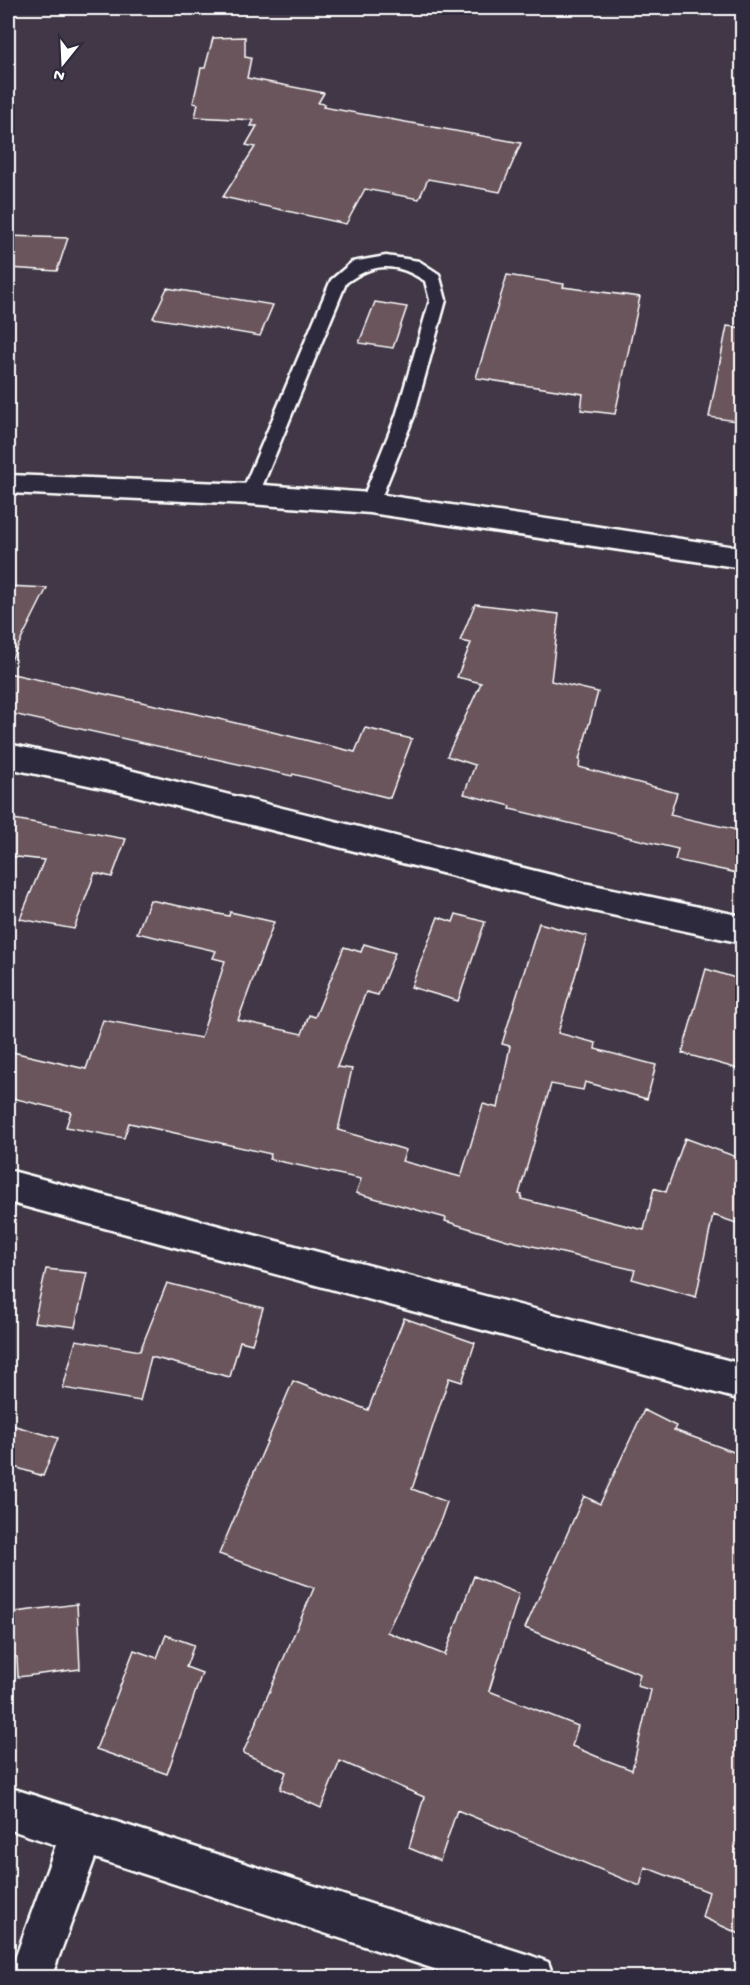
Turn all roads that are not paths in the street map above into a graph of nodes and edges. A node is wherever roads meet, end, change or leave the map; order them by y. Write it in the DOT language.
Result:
graph roads {
  1 [pos="8,484"];
  2 [pos="250,494"];
  3 [pos="370,503"];
  4 [pos="742,558"];
  5 [pos="8,756"];
  6 [pos="742,930"];
  7 [pos="8,1186"];
  8 [pos="742,1382"];
  9 [pos="8,1808"];
  10 [pos="82,1833"];
  11 [pos="30,1977"];
  12 [pos="532,1977"];
  1 -- 2 [label="street"];
  2 -- 3 [label="street"];
  2 -- 3 [label="lane"];
  3 -- 4 [label="street"];
  5 -- 6 [label="street"];
  7 -- 8 [label="street"];
  9 -- 10 [label="street"];
  10 -- 11 [label="street"];
  10 -- 12 [label="street"];
}
